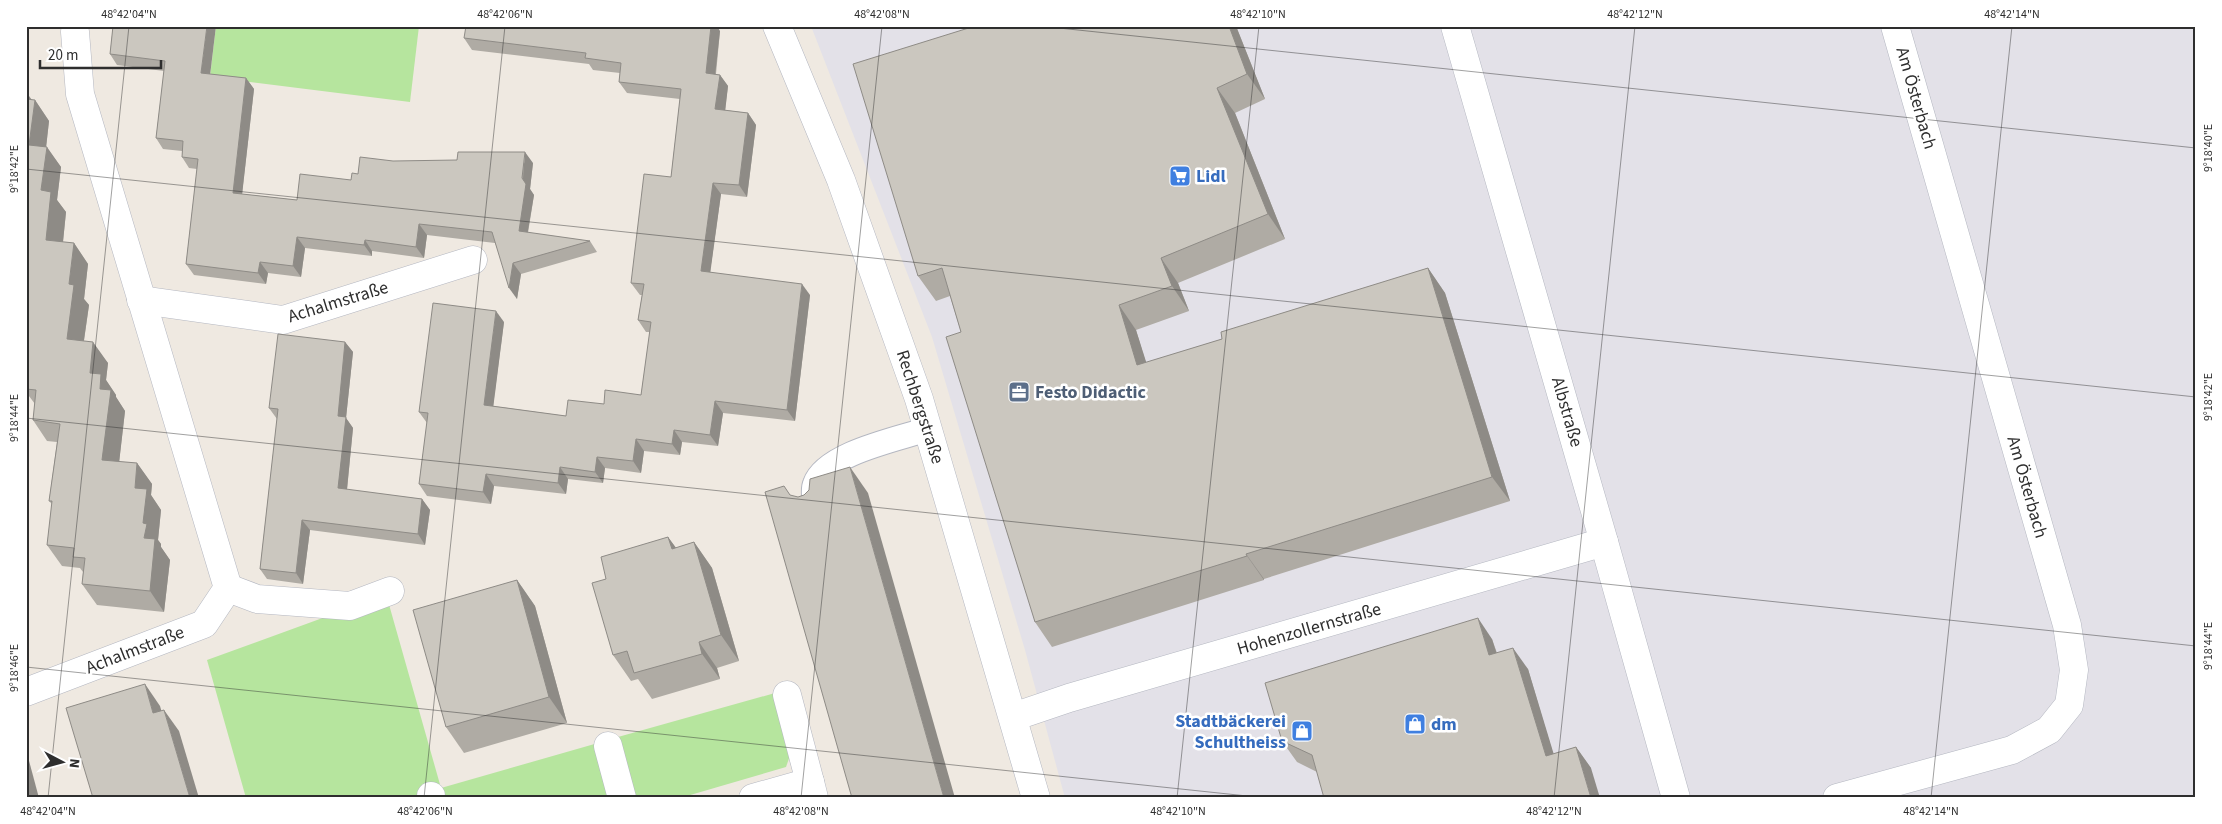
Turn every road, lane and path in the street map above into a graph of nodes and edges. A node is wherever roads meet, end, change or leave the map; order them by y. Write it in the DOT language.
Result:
graph roads {
  1 [pos="777,26"];
  2 [pos="1455,26"];
  3 [pos="1895,26"];
  4 [pos="76,32"];
  5 [pos="473,260"];
  6 [pos="142,300"];
  7 [pos="928,430"];
  8 [pos="815,509"];
  9 [pos="1604,542"];
  10 [pos="228,588"];
  11 [pos="390,591"];
  12 [pos="26,692"];
  13 [pos="787,695"];
  14 [pos="1013,716"];
  15 [pos="608,746"];
  16 [pos="812,790"];
  17 [pos="622,798"];
  18 [pos="753,798"];
  19 [pos="1036,798"];
  20 [pos="1676,798"];
  21 [pos="1837,798"];
  1 -- 7 [label="street, Rechbergstraße"];
  2 -- 9 [label="street, Albstraße"];
  3 -- 21 [label="street, Am Österbach"];
  4 -- 6 [label="street"];
  5 -- 6 [label="street, Achalmstraße"];
  6 -- 10 [label="street"];
  7 -- 8 [label="lane"];
  7 -- 14 [label="street, Rechbergstraße"];
  9 -- 14 [label="street, Hohenzollernstraße"];
  9 -- 20 [label="street, Albstraße"];
  10 -- 11 [label="street"];
  10 -- 12 [label="street, Achalmstraße"];
  13 -- 16 [label="street"];
  14 -- 19 [label="street, Rechbergstraße"];
  15 -- 17 [label="street"];
  16 -- 18 [label="street"];
}
